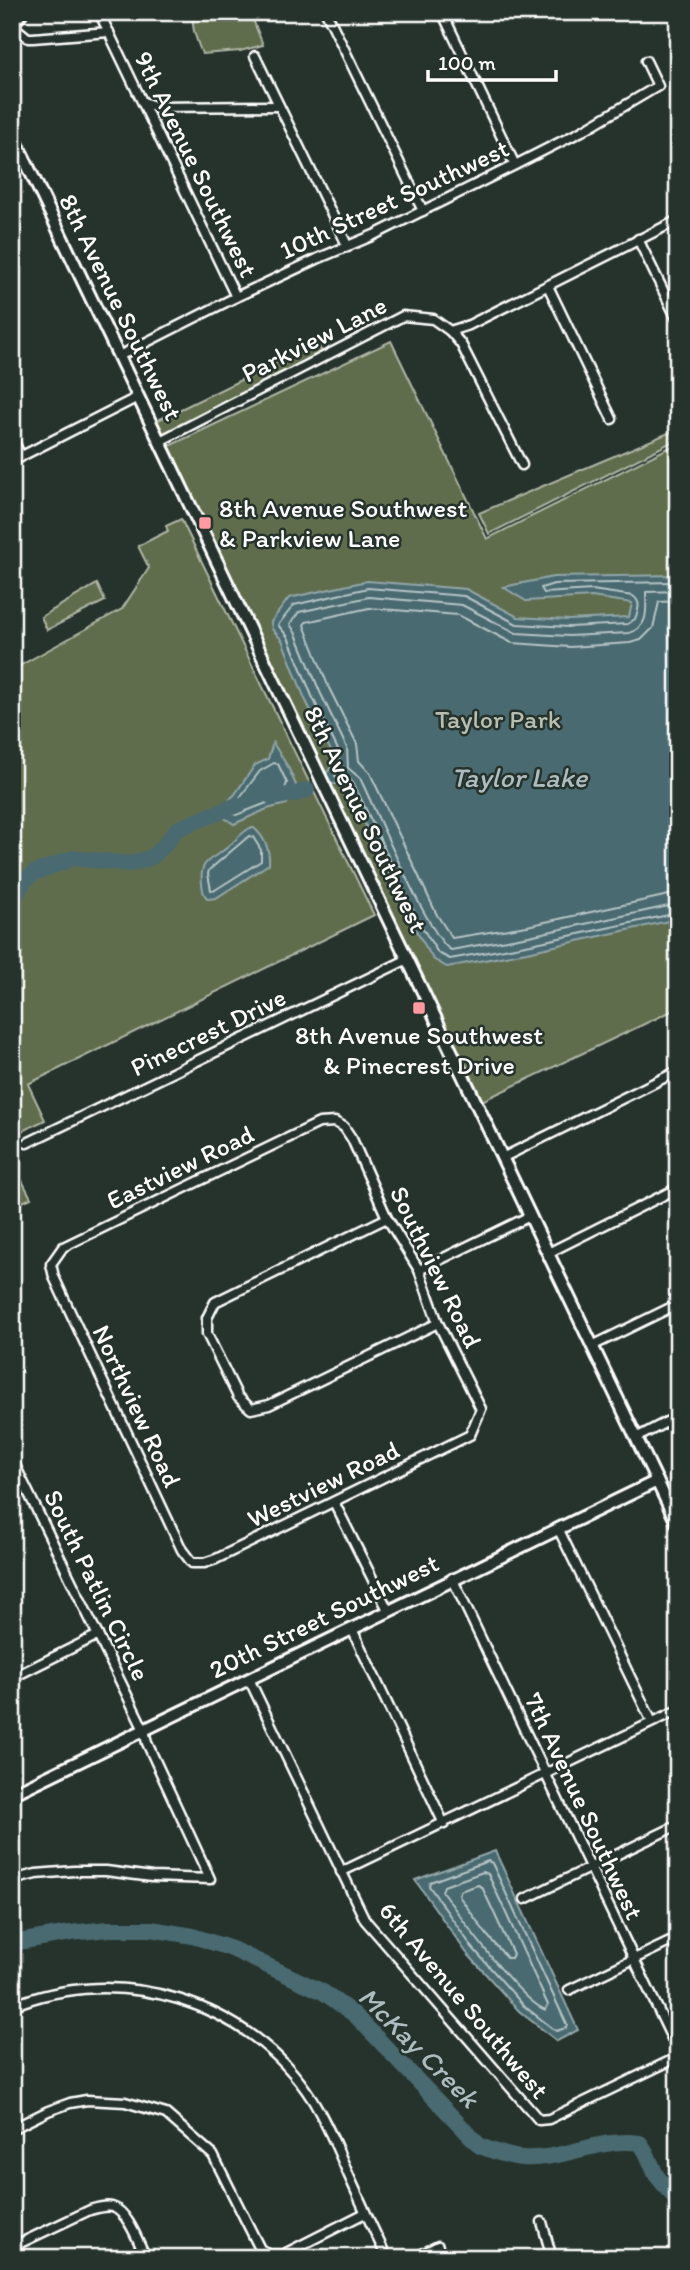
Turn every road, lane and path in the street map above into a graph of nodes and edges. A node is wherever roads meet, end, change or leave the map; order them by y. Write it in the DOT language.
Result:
graph roads {
  1 [pos="22,12"];
  2 [pos="99,12"];
  3 [pos="326,12"];
  4 [pos="442,12"];
  5 [pos="12,25"];
  6 [pos="109,32"];
  7 [pos="255,56"];
  8 [pos="646,61"];
  9 [pos="143,102"];
  10 [pos="279,106"];
  11 [pos="12,133"];
  12 [pos="515,165"];
  13 [pos="423,211"];
  14 [pos="678,220"];
  15 [pos="638,239"];
  16 [pos="348,247"];
  17 [pos="548,286"];
  18 [pos="236,297"];
  19 [pos="678,321"];
  20 [pos="450,331"];
  21 [pos="119,356"];
  22 [pos="138,397"];
  23 [pos="612,419"];
  24 [pos="12,437"];
  25 [pos="160,441"];
  26 [pos="21,457"];
  27 [pos="12,461"];
  28 [pos="522,464"];
  29 [pos="408,959"];
  30 [pos="678,1071"];
  31 [pos="335,1122"];
  32 [pos="27,1143"];
  33 [pos="502,1158"];
  34 [pos="678,1188"];
  35 [pos="530,1216"];
  36 [pos="387,1218"];
  37 [pos="548,1253"];
  38 [pos="51,1264"];
  39 [pos="419,1270"];
  40 [pos="678,1304"];
  41 [pos="438,1323"];
  42 [pos="593,1346"];
  43 [pos="678,1416"];
  44 [pos="470,1435"];
  45 [pos="636,1438"];
  46 [pos="12,1459"];
  47 [pos="657,1481"];
  48 [pos="334,1502"];
  49 [pos="678,1525"];
  50 [pos="558,1528"];
  51 [pos="192,1563"];
  52 [pos="452,1578"];
  53 [pos="388,1610"];
  54 [pos="352,1629"];
  55 [pos="98,1635"];
  56 [pos="12,1678"];
  57 [pos="249,1679"];
  58 [pos="678,1710"];
  59 [pos="652,1723"];
  60 [pos="144,1730"];
  61 [pos="547,1774"];
  62 [pos="12,1794"];
  63 [pos="444,1824"];
  64 [pos="678,1825"];
  65 [pos="591,1867"];
  66 [pos="341,1872"];
  67 [pos="12,1880"];
  68 [pos="525,1899"];
  69 [pos="678,1938"];
  70 [pos="634,1959"];
  71 [pos="569,1990"];
  72 [pos="12,2006"];
  73 [pos="678,2051"];
  74 [pos="678,2057"];
  75 [pos="12,2129"];
  76 [pos="365,2213"];
  77 [pos="542,2222"];
  78 [pos="438,2246"];
  79 [pos="12,2247"];
  80 [pos="146,2258"];
  81 [pos="387,2258"];
  82 [pos="414,2258"];
  83 [pos="552,2258"];
  1 -- 5 [label="street"];
  2 -- 6 [label="street, 9th Avenue Southwest"];
  3 -- 13 [label="street"];
  4 -- 12 [label="street"];
  5 -- 6 [label="street"];
  6 -- 9 [label="street, 9th Avenue Southwest"];
  7 -- 10 [label="street"];
  8 -- 12 [label="street, 10th Street Southwest"];
  9 -- 10 [label="street"];
  9 -- 18 [label="street, 9th Avenue Southwest"];
  10 -- 16 [label="street"];
  11 -- 21 [label="street, 8th Avenue Southwest"];
  12 -- 13 [label="street, 10th Street Southwest"];
  13 -- 16 [label="street, 10th Street Southwest"];
  14 -- 15 [label="street"];
  15 -- 17 [label="street"];
  15 -- 19 [label="street"];
  16 -- 18 [label="street, 10th Street Southwest"];
  17 -- 20 [label="street"];
  17 -- 23 [label="street"];
  18 -- 21 [label="street, 10th Street Southwest"];
  20 -- 25 [label="street, Parkview Lane"];
  20 -- 28 [label="street"];
  21 -- 22 [label="street, 8th Avenue Southwest"];
  22 -- 25 [label="street, 8th Avenue Southwest"];
  22 -- 26 [label="street"];
  24 -- 26 [label="street"];
  25 -- 29 [label="street, 8th Avenue Southwest"];
  26 -- 27 [label="street"];
  29 -- 32 [label="street, Pinecrest Drive"];
  29 -- 33 [label="street, 8th Avenue Southwest"];
  30 -- 33 [label="street"];
  31 -- 36 [label="street, Southview Road"];
  31 -- 38 [label="street, Eastview Road"];
  33 -- 35 [label="street, 8th Avenue Southwest"];
  34 -- 37 [label="street"];
  35 -- 37 [label="street, 8th Avenue Southwest"];
  35 -- 39 [label="street"];
  36 -- 39 [label="street, Southview Road"];
  36 -- 41 [label="street"];
  37 -- 42 [label="street, 8th Avenue Southwest"];
  38 -- 51 [label="street, Northview Road"];
  39 -- 41 [label="street, Southview Road"];
  40 -- 42 [label="street"];
  41 -- 44 [label="street, Southview Road"];
  42 -- 45 [label="street, 8th Avenue Southwest"];
  43 -- 45 [label="street"];
  44 -- 48 [label="street, Westview Road"];
  45 -- 47 [label="street, 8th Avenue Southwest"];
  46 -- 55 [label="street, South Patlin Circle"];
  47 -- 49 [label="street, 8th Avenue Southwest"];
  47 -- 50 [label="street, 20th Street Southwest"];
  48 -- 51 [label="street, Westview Road"];
  48 -- 53 [label="street"];
  50 -- 52 [label="street, 20th Street Southwest"];
  50 -- 59 [label="street"];
  52 -- 53 [label="street, 20th Street Southwest"];
  52 -- 61 [label="street, 7th Avenue Southwest"];
  53 -- 54 [label="street, 20th Street Southwest"];
  54 -- 57 [label="street, 20th Street Southwest"];
  54 -- 63 [label="street"];
  55 -- 56 [label="street"];
  55 -- 60 [label="street, South Patlin Circle"];
  57 -- 60 [label="street, 20th Street Southwest"];
  57 -- 66 [label="street, 6th Avenue Southwest"];
  58 -- 59 [label="street"];
  59 -- 61 [label="street"];
  60 -- 62 [label="street, 20th Street Southwest"];
  60 -- 67 [label="street, South Patlin Circle"];
  61 -- 63 [label="street"];
  61 -- 65 [label="street, 7th Avenue Southwest"];
  63 -- 66 [label="street"];
  64 -- 65 [label="street"];
  65 -- 68 [label="street"];
  65 -- 70 [label="street, 7th Avenue Southwest"];
  66 -- 74 [label="street, 6th Avenue Southwest"];
  69 -- 70 [label="street"];
  70 -- 71 [label="street"];
  70 -- 73 [label="street, 7th Avenue Southwest"];
  72 -- 76 [label="street"];
  75 -- 76 [label="street"];
  76 -- 81 [label="street"];
  77 -- 83 [label="street"];
  78 -- 82 [label="street"];
  79 -- 80 [label="street"];
}
